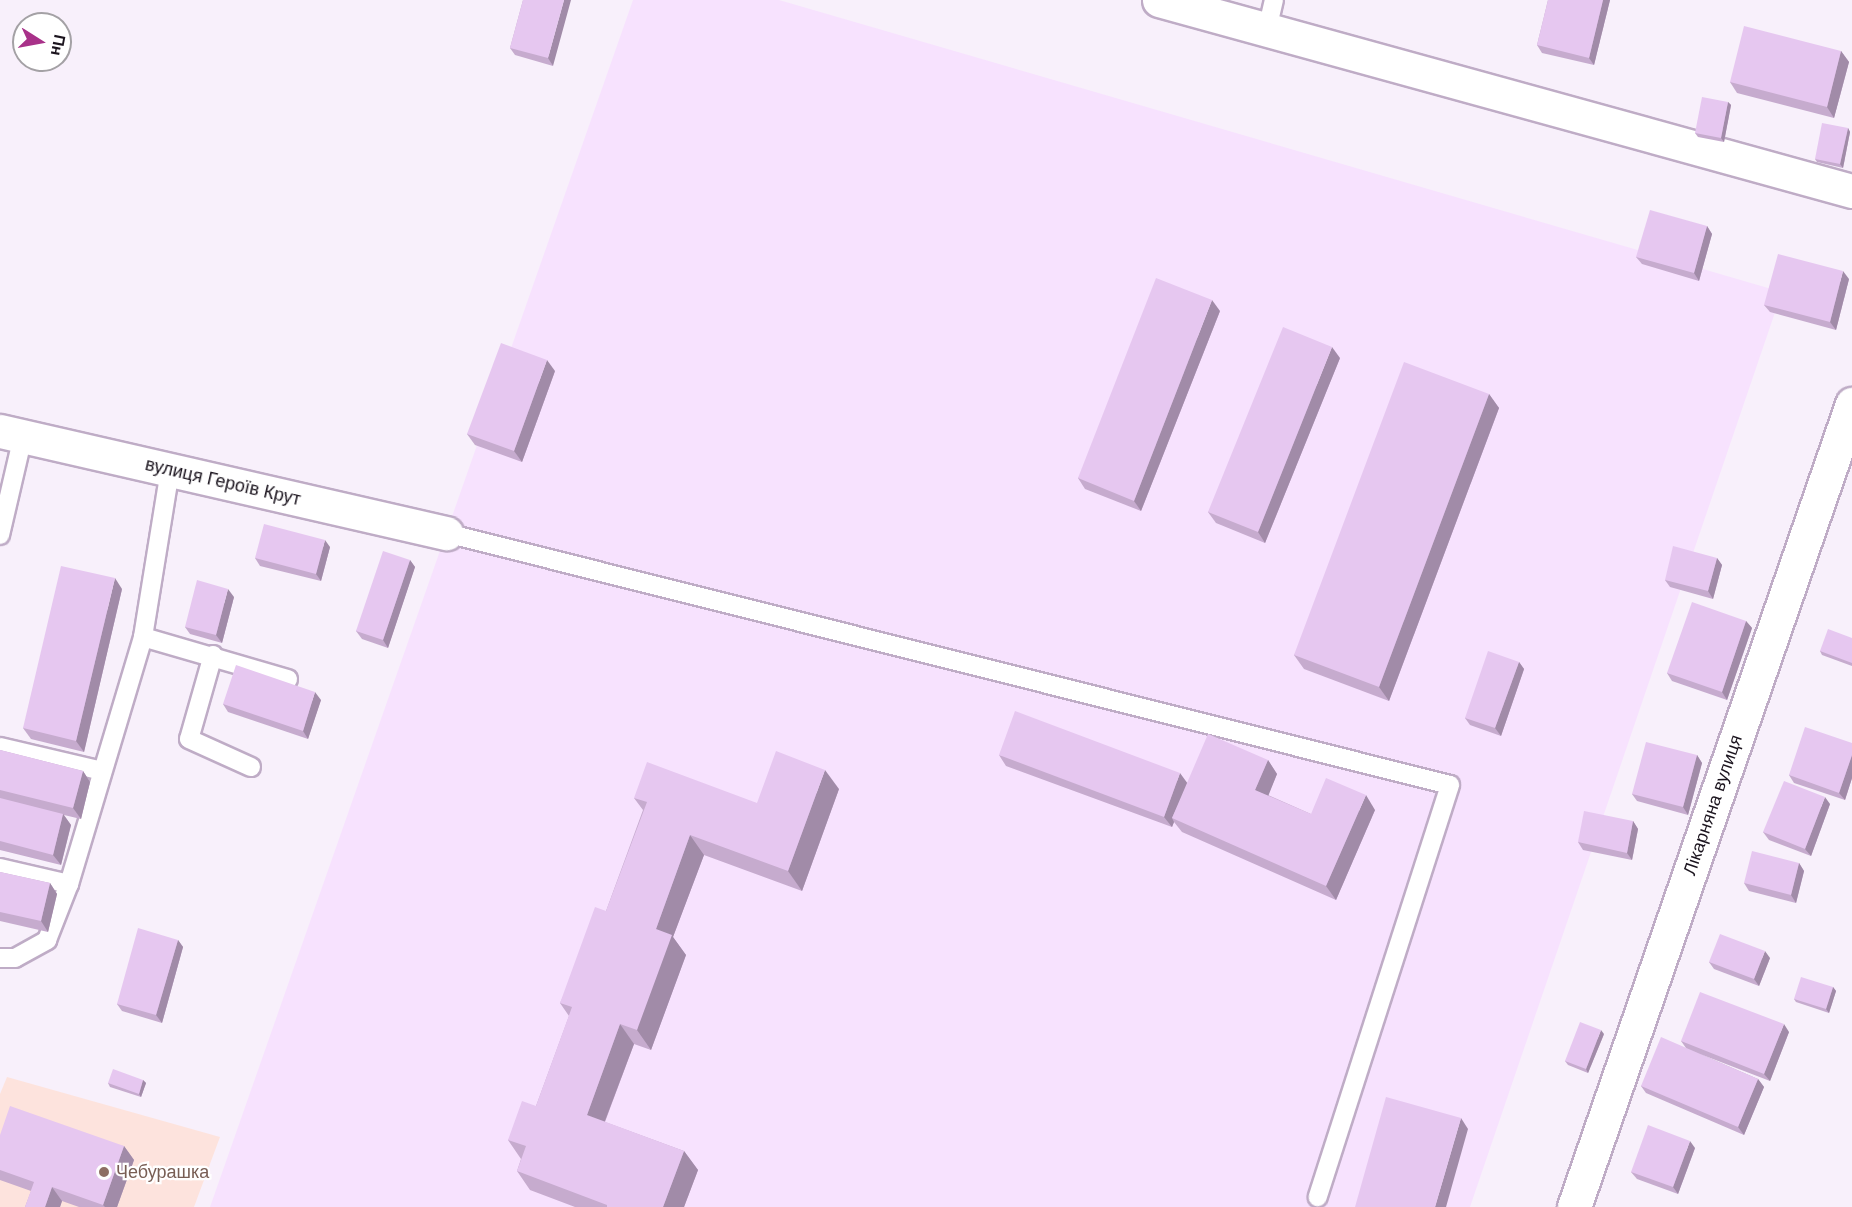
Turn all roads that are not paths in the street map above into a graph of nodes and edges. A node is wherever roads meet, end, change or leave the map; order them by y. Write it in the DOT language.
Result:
graph roads {
  1 [pos="1159,0"];
  2 [pos="1271,15"];
  3 [pos="1852,192"];
  4 [pos="1850,419"];
  5 [pos="12,434"];
  6 [pos="170,471"];
  7 [pos="446,533"];
  8 [pos="0,535"];
  9 [pos="143,637"];
  10 [pos="213,655"];
  11 [pos="288,679"];
  12 [pos="0,747"];
  13 [pos="251,767"];
  14 [pos="102,771"];
  15 [pos="0,868"];
  16 [pos="69,885"];
  17 [pos="0,958"];
  18 [pos="1318,1197"];
  19 [pos="1574,1207"];
  1 -- 2 [label="street"];
  2 -- 3 [label="street"];
  4 -- 19 [label="street, Лікарняна вулиця"];
  5 -- 6 [label="street, вулиця Героїв Крут"];
  5 -- 8 [label="lane"];
  6 -- 7 [label="street, вулиця Героїв Крут"];
  6 -- 9 [label="lane"];
  7 -- 18 [label="lane"];
  9 -- 10 [label="lane"];
  9 -- 14 [label="lane"];
  10 -- 11 [label="lane"];
  10 -- 13 [label="lane"];
  12 -- 14 [label="lane"];
  14 -- 16 [label="lane"];
  15 -- 16 [label="lane"];
  16 -- 17 [label="lane"];
}
